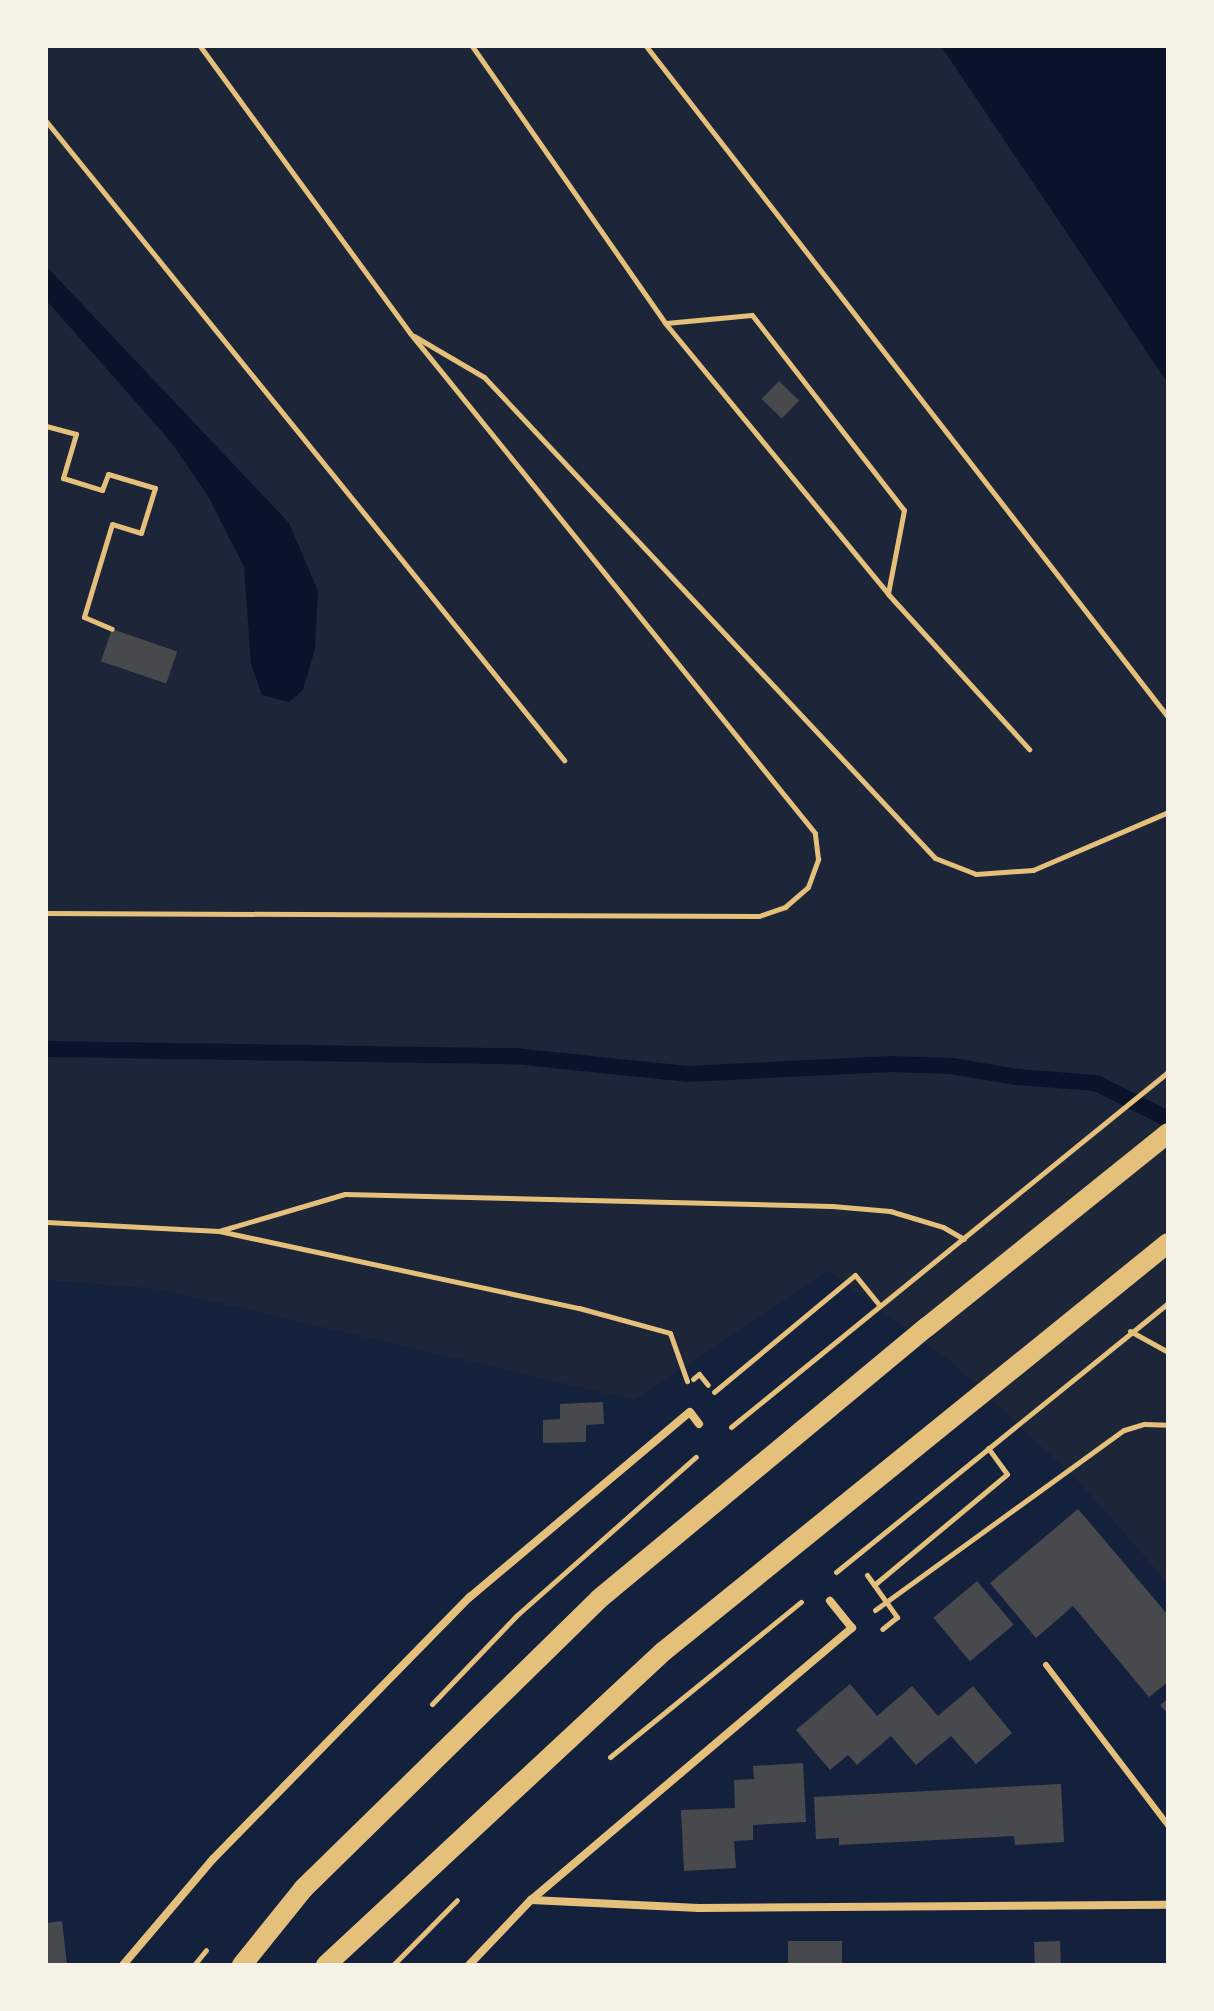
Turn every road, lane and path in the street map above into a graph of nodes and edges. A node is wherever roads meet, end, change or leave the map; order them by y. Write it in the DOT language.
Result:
graph roads {
  1 [pos="200,46"];
  2 [pos="472,46"];
  3 [pos="646,46"];
  4 [pos="46,121"];
  5 [pos="665,323"];
  6 [pos="410,333"];
  7 [pos="46,426"];
  8 [pos="888,594"];
  9 [pos="112,629"];
  10 [pos="1168,717"];
  11 [pos="1029,749"];
  12 [pos="564,760"];
  13 [pos="1168,812"];
  14 [pos="46,913"];
  15 [pos="1168,1072"];
  16 [pos="1168,1133"];
  17 [pos="46,1222"];
  18 [pos="219,1231"];
  19 [pos="970,1242"];
  20 [pos="1168,1243"];
  21 [pos="895,1292"];
  22 [pos="1168,1303"];
  23 [pos="879,1305"];
  24 [pos="1128,1330"];
  25 [pos="1168,1352"];
  26 [pos="714,1392"];
  27 [pos="690,1412"];
  28 [pos="699,1424"];
  29 [pos="1168,1425"];
  30 [pos="988,1448"];
  31 [pos="829,1578"];
  32 [pos="874,1585"];
  33 [pos="804,1599"];
  34 [pos="830,1601"];
  35 [pos="852,1628"];
  36 [pos="1046,1665"];
  37 [pos="608,1759"];
  38 [pos="1168,1825"];
  39 [pos="459,1898"];
  40 [pos="531,1900"];
  41 [pos="1168,1905"];
  42 [pos="123,1965"];
  43 [pos="242,1965"];
  44 [pos="326,1965"];
  45 [pos="393,1965"];
  46 [pos="469,1965"];
  1 -- 6 [label="path"];
  2 -- 5 [label="path"];
  3 -- 10 [label="path"];
  4 -- 12 [label="path"];
  5 -- 8 [label="path"];
  5 -- 8 [label="path"];
  6 -- 13 [label="path"];
  6 -- 14 [label="path"];
  7 -- 9 [label="path"];
  8 -- 11 [label="path"];
  15 -- 21 [label="path"];
  16 -- 43 [label="main road"];
  17 -- 18 [label="path"];
  18 -- 19 [label="path"];
  18 -- 27 [label="path"];
  20 -- 44 [label="main road"];
  22 -- 30 [label="path"];
  23 -- 26 [label="path"];
  24 -- 25 [label="path"];
  27 -- 28 [label="street"];
  27 -- 42 [label="street"];
  29 -- 35 [label="path"];
  30 -- 31 [label="path"];
  30 -- 32 [label="path"];
  33 -- 37 [label="path"];
  34 -- 35 [label="street"];
  35 -- 40 [label="street"];
  36 -- 38 [label="lane"];
  39 -- 45 [label="path"];
  40 -- 41 [label="street"];
  40 -- 46 [label="street"];
}
